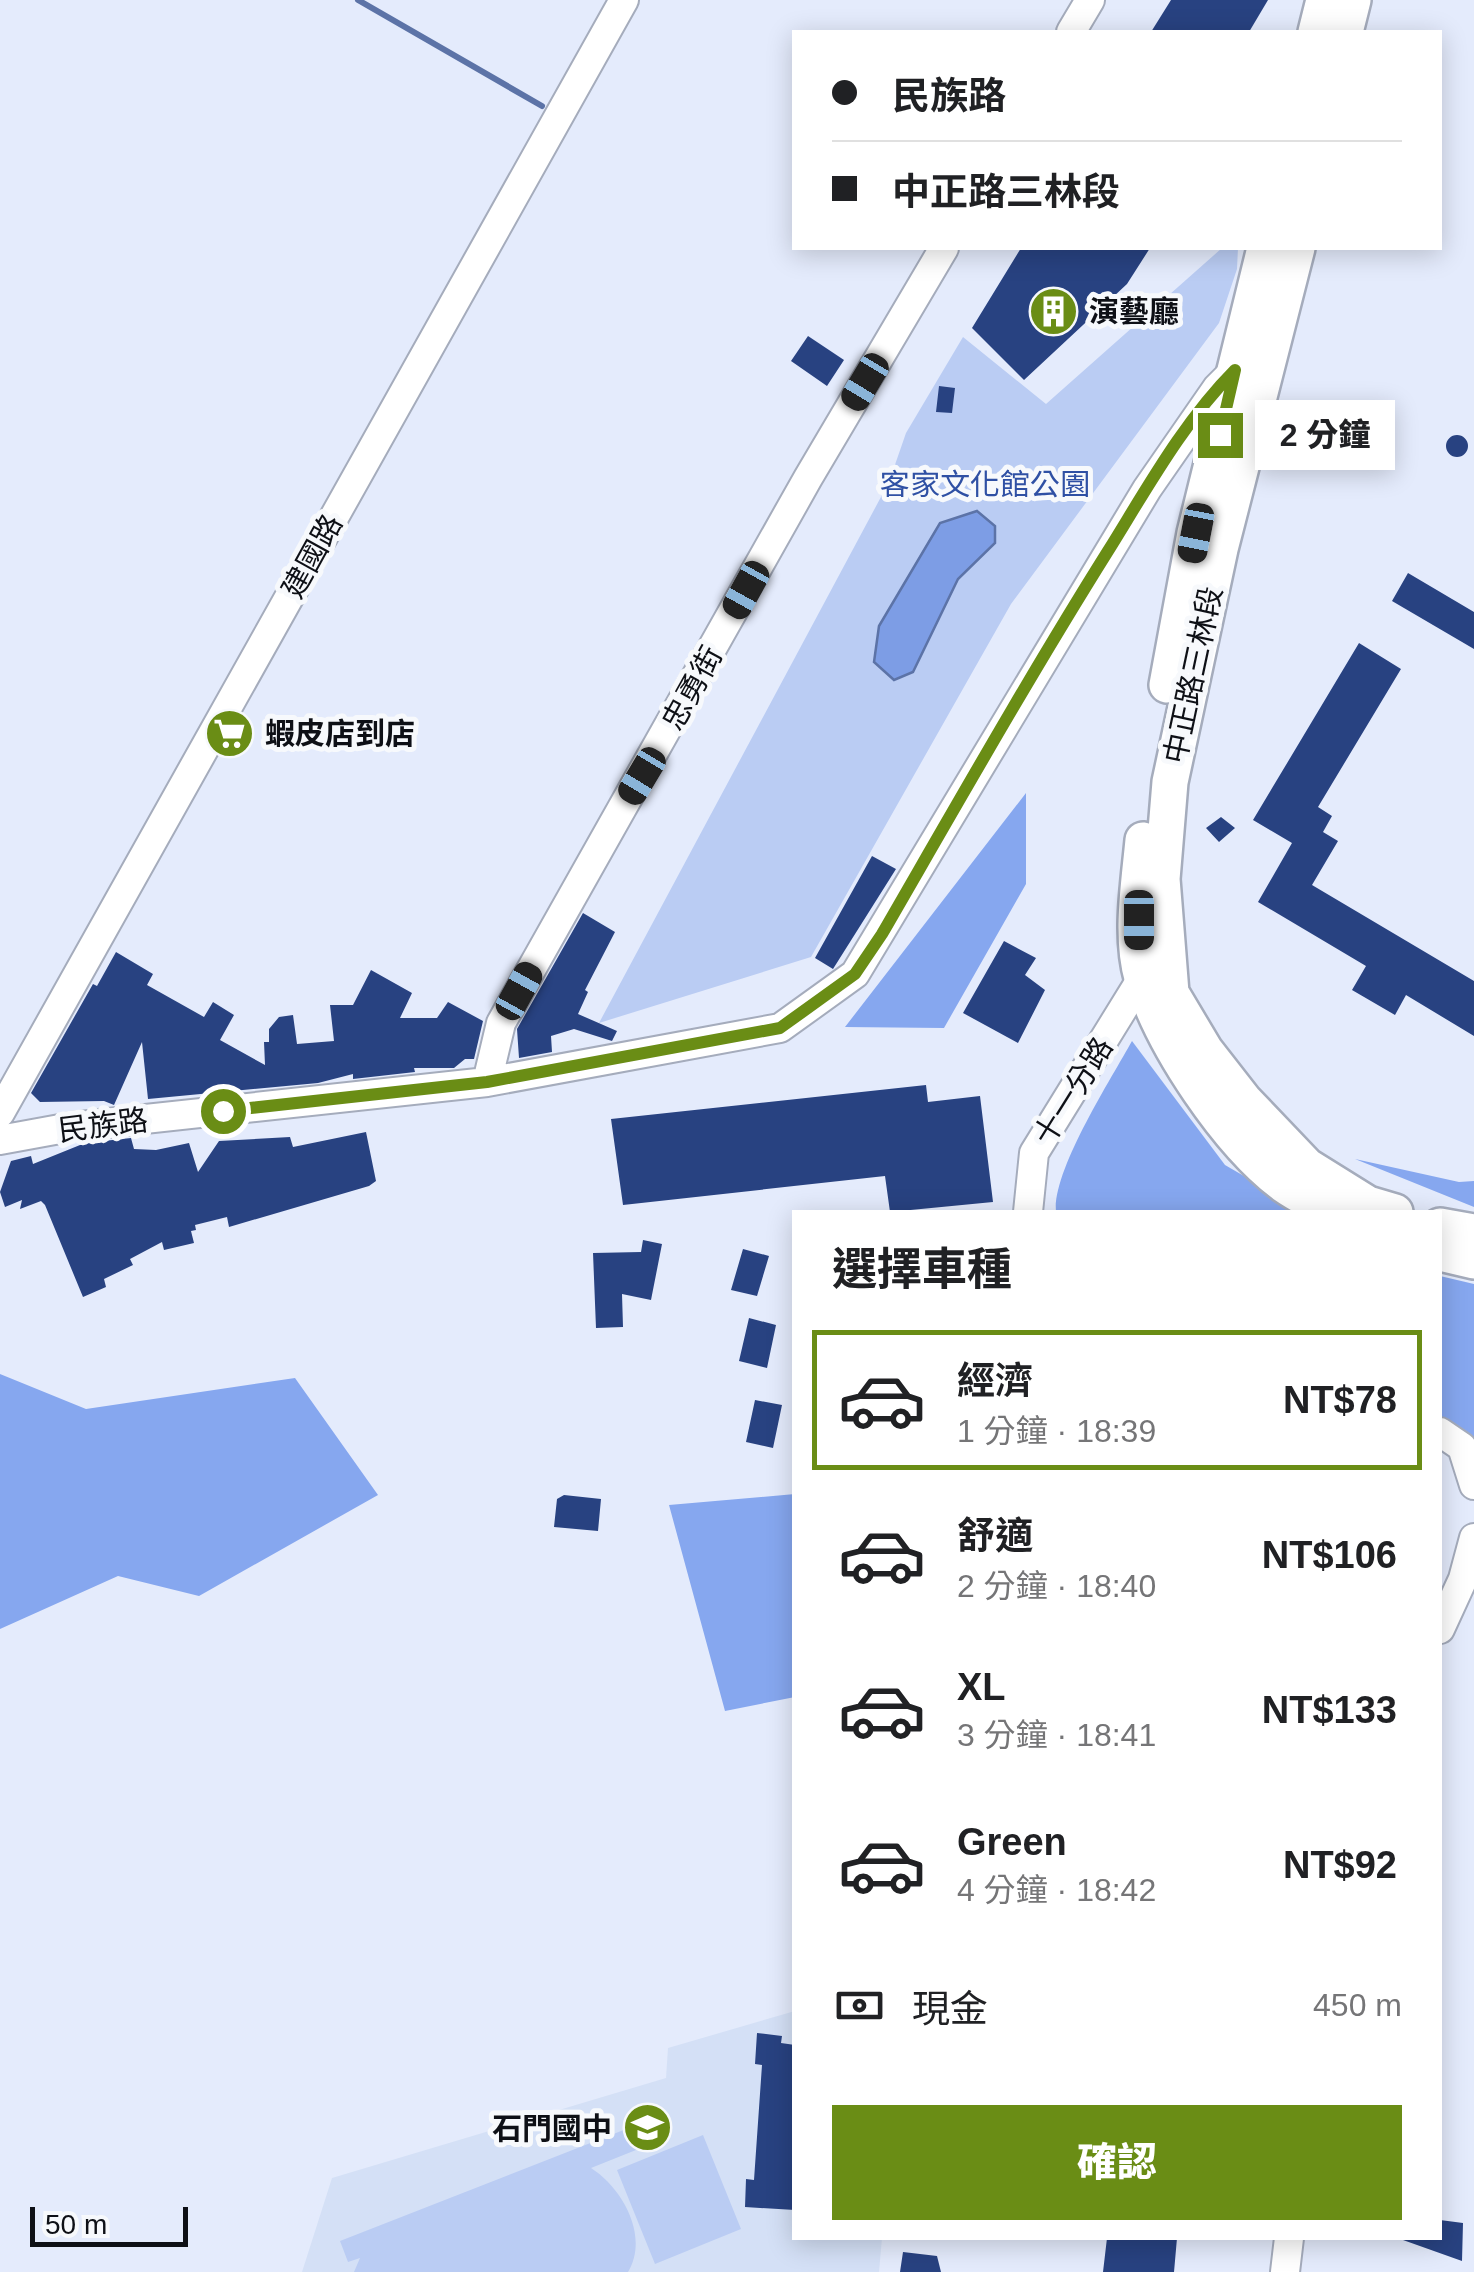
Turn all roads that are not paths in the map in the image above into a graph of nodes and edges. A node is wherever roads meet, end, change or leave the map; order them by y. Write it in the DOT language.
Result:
graph roads {
  1 [pos="624,0"];
  2 [pos="1090,0"];
  3 [pos="1324,0"];
  4 [pos="1353,0"];
  5 [pos="1072,30"];
  6 [pos="1316,30"];
  7 [pos="1346,30"];
  8 [pos="943,250"];
  9 [pos="1265,250"];
  10 [pos="1296,250"];
  11 [pos="1273,336"];
  12 [pos="1235,370"];
  13 [pos="1156,985"];
  14 [pos="487,1082"];
  15 [pos="0,1112"];
  16 [pos="0,1140"];
  17 [pos="1028,1210"];
  18 [pos="1327,1210"];
  19 [pos="1388,1210"];
  20 [pos="1442,1226"];
  21 [pos="1474,1232"];
  22 [pos="1442,1253"];
  23 [pos="1474,1261"];
  24 [pos="1442,1433"];
  25 [pos="1474,1485"];
  26 [pos="1474,1538"];
  27 [pos="1442,1625"];
  28 [pos="1289,2240"];
  29 [pos="1285,2272"];
  1 -- 15 [label="street, 建國路"];
  2 -- 5 [label="street"];
  3 -- 6 [label="main road"];
  4 -- 7 [label="main road"];
  8 -- 14 [label="street, 忠勇街"];
  9 -- 12 [label="main road, 中正路三林段"];
  10 -- 11 [label="main road, 中正路三林段"];
  11 -- 12 [label="street, 民族路"];
  11 -- 13 [label="main road, 中正路三林段"];
  12 -- 13 [label="main road, 中正路三林段"];
  12 -- 14 [label="street, 民族路"];
  13 -- 17 [label="street, 十一分路"];
  13 -- 18 [label="main road"];
  13 -- 19 [label="main road"];
  14 -- 16 [label="street, 民族路"];
  20 -- 21 [label="main road"];
  22 -- 23 [label="main road"];
  24 -- 25 [label="street"];
  26 -- 27 [label="street"];
  28 -- 29 [label="street"];
}
